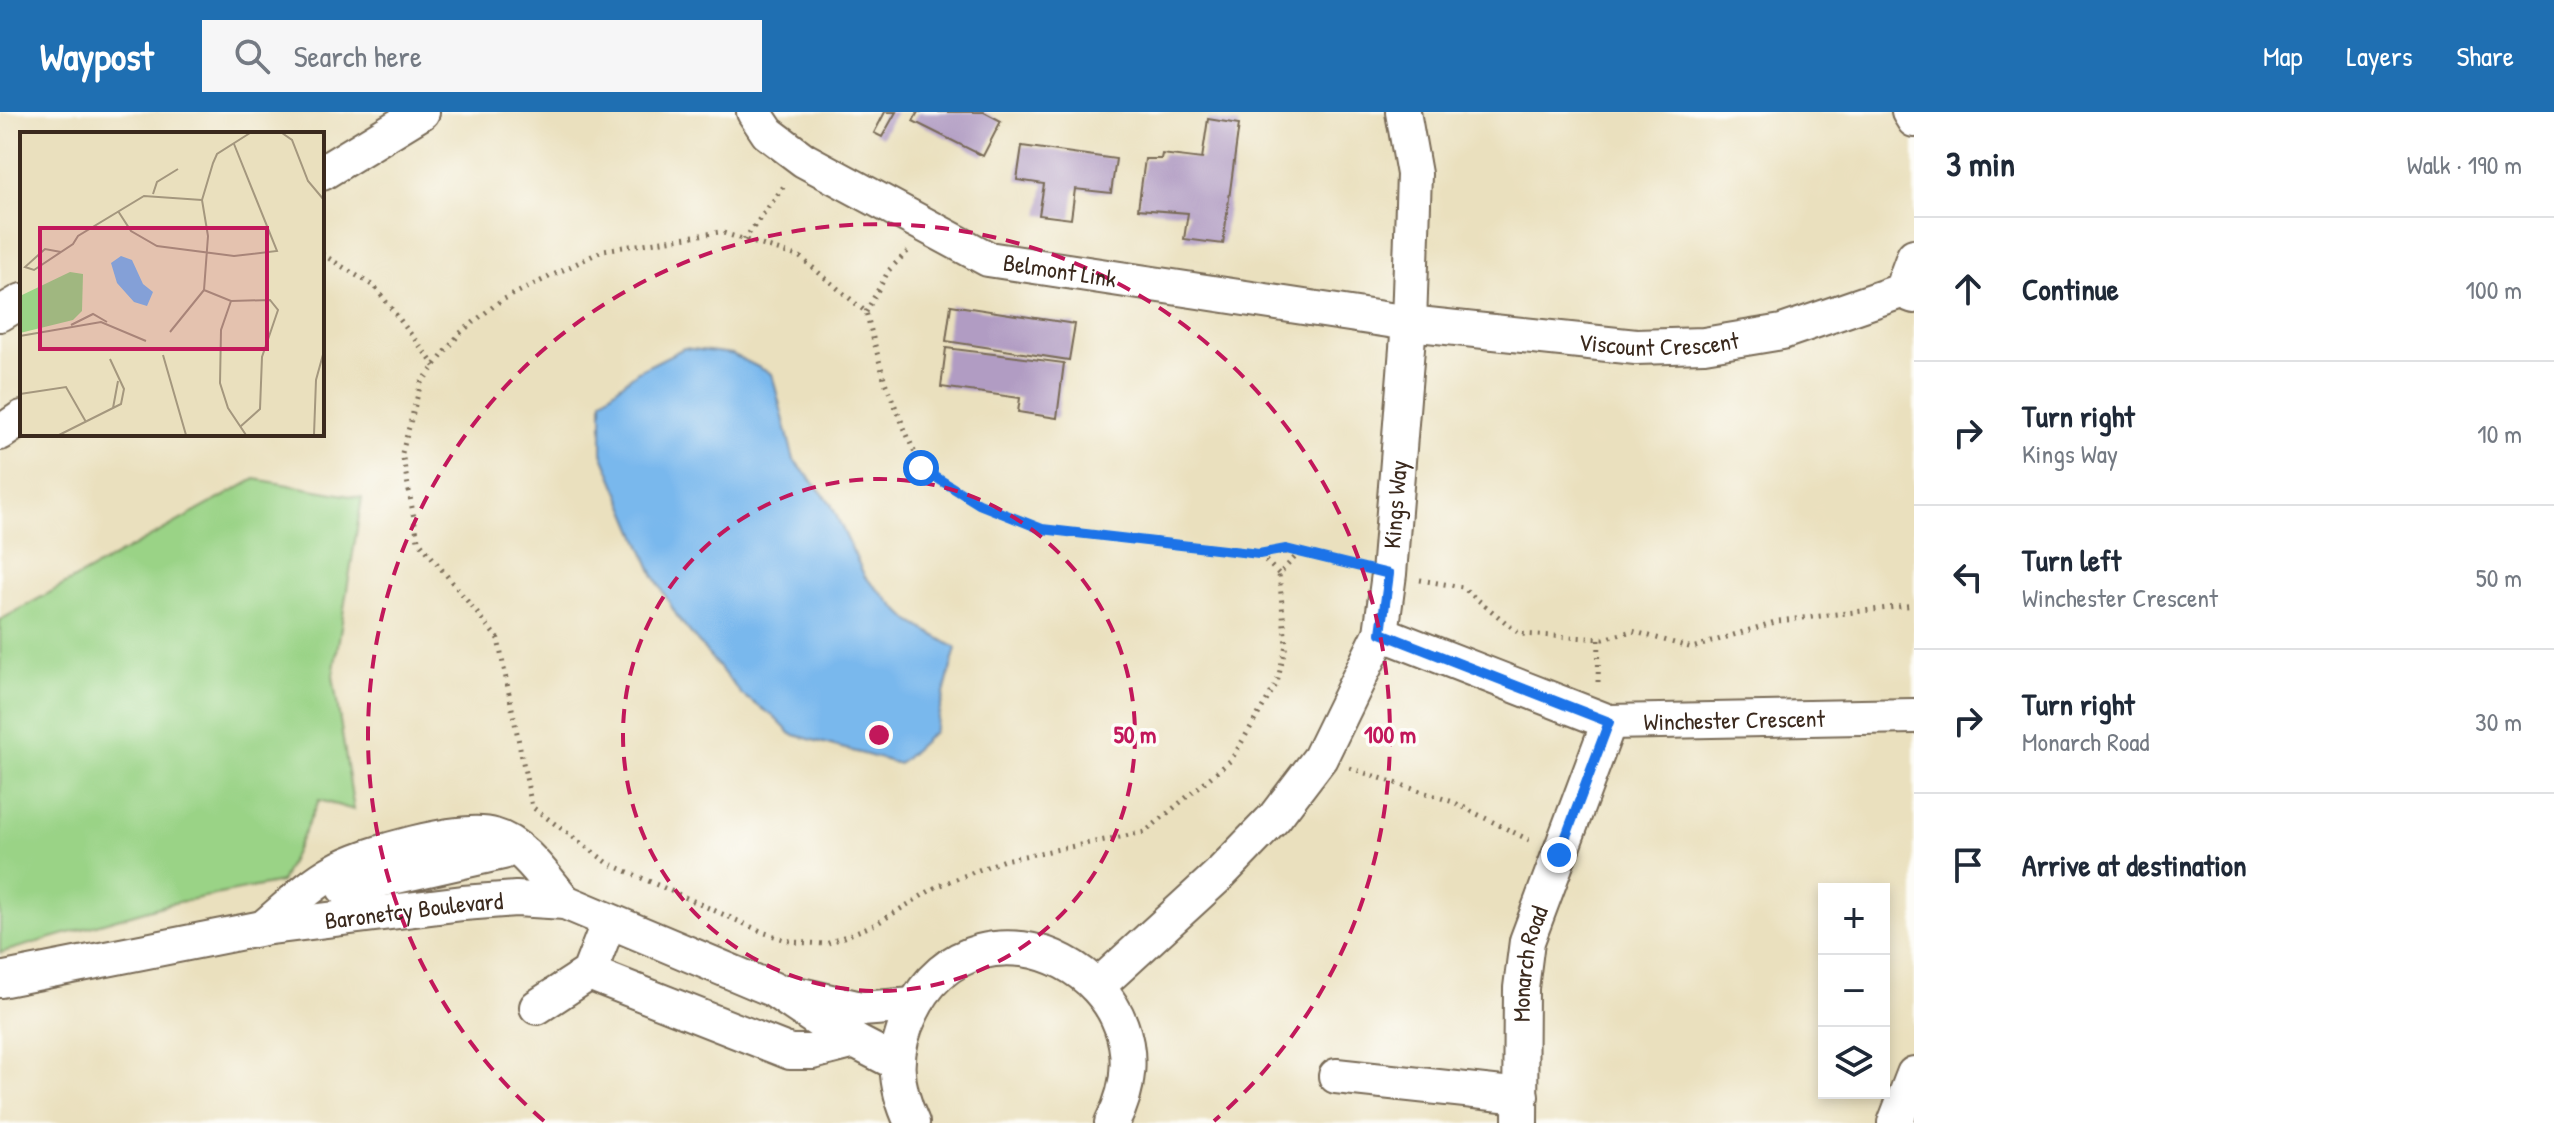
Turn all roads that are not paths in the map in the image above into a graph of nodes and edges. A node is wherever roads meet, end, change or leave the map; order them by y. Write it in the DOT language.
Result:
graph roads {
  1 [pos="422,112"];
  2 [pos="754,112"];
  3 [pos="1403,112"];
  4 [pos="1909,112"];
  5 [pos="1914,120"];
  6 [pos="324,172"];
  7 [pos="1914,256"];
  8 [pos="1907,293"];
  9 [pos="20,302"];
  10 [pos="0,314"];
  11 [pos="1409,323"];
  12 [pos="20,419"];
  13 [pos="0,433"];
  14 [pos="1381,633"];
  15 [pos="1914,716"];
  16 [pos="1609,722"];
  17 [pos="565,902"];
  18 [pos="609,921"];
  19 [pos="263,928"];
  20 [pos="589,973"];
  21 [pos="0,980"];
  22 [pos="1099,985"];
  23 [pos="772,989"];
  24 [pos="914,1005"];
  25 [pos="537,1007"];
  26 [pos="855,1041"];
  27 [pos="895,1062"];
  28 [pos="1914,1074"];
  29 [pos="1336,1076"];
  30 [pos="1521,1110"];
  31 [pos="912,1123"];
  32 [pos="1112,1123"];
  33 [pos="1895,1123"];
  1 -- 6 [label="street"];
  2 -- 11 [label="street, Belmont Link"];
  3 -- 11 [label="street, Kings Way"];
  4 -- 5 [label="street"];
  7 -- 8 [label="street, Viscount Crescent"];
  8 -- 11 [label="street, Viscount Crescent"];
  9 -- 10 [label="street"];
  11 -- 14 [label="street, Kings Way"];
  12 -- 13 [label="street"];
  14 -- 16 [label="street, Winchester Crescent"];
  14 -- 22 [label="street, Kings Way"];
  15 -- 16 [label="street, Winchester Crescent"];
  16 -- 30 [label="street, Monarch Road"];
  17 -- 18 [label="street, Baronetcy Boulevard"];
  17 -- 19 [label="street, Baronetcy Boulevard"];
  17 -- 19 [label="street, Baronetcy Boulevard"];
  18 -- 20 [label="street"];
  18 -- 23 [label="street, Baronetcy Boulevard"];
  19 -- 21 [label="street, Baronetcy Boulevard"];
  20 -- 25 [label="street"];
  20 -- 26 [label="street"];
  22 -- 24 [label="street"];
  22 -- 32 [label="street"];
  23 -- 24 [label="street, Baronetcy Boulevard"];
  23 -- 26 [label="street, Baronetcy Boulevard"];
  24 -- 27 [label="street"];
  26 -- 27 [label="street, Baronetcy Boulevard"];
  27 -- 31 [label="street"];
  28 -- 33 [label="street"];
  29 -- 30 [label="street"];
}
